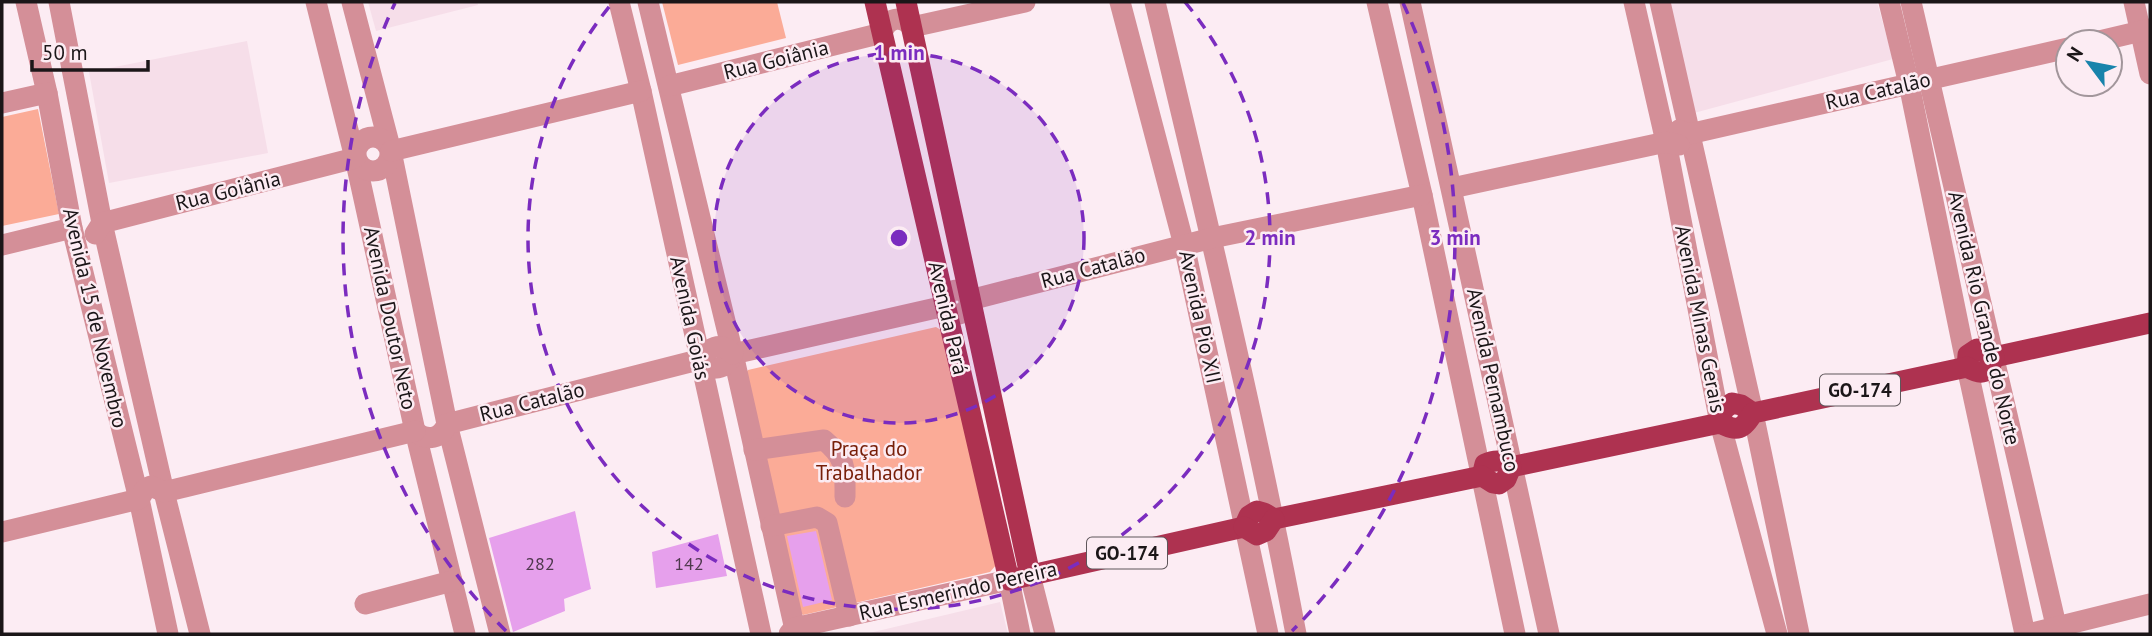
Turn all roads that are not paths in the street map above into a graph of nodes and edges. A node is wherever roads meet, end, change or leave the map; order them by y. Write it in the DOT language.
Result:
graph roads {
  1 [pos="26,2"];
  2 [pos="59,2"];
  3 [pos="316,2"];
  4 [pos="352,2"];
  5 [pos="619,2"];
  6 [pos="648,2"];
  7 [pos="875,2"];
  8 [pos="906,2"];
  9 [pos="1025,2"];
  10 [pos="1120,2"];
  11 [pos="1155,2"];
  12 [pos="1377,2"];
  13 [pos="1410,2"];
  14 [pos="1634,2"];
  15 [pos="1660,2"];
  16 [pos="1889,2"];
  17 [pos="1911,2"];
  18 [pos="2134,2"];
  19 [pos="912,27"];
  20 [pos="2146,31"];
  21 [pos="882,33"];
  22 [pos="2124,36"];
  23 [pos="2054,51"];
  24 [pos="2150,74"];
  25 [pos="1918,82"];
  26 [pos="669,86"];
  27 [pos="641,91"];
  28 [pos="47,93"];
  29 [pos="2,103"];
  30 [pos="1689,134"];
  31 [pos="1666,142"];
  32 [pos="391,151"];
  33 [pos="355,158"];
  34 [pos="1452,188"];
  35 [pos="1422,195"];
  36 [pos="102,223"];
  37 [pos="72,228"];
  38 [pos="1212,238"];
  39 [pos="1184,244"];
  40 [pos="2,245"];
  41 [pos="970,300"];
  42 [pos="946,306"];
  43 [pos="2150,323"];
  44 [pos="733,354"];
  45 [pos="1994,357"];
  46 [pos="698,360"];
  47 [pos="1966,367"];
  48 [pos="1753,413"];
  49 [pos="1720,423"];
  50 [pos="447,424"];
  51 [pos="415,431"];
  52 [pos="754,450"];
  53 [pos="1511,467"];
  54 [pos="1482,476"];
  55 [pos="164,492"];
  56 [pos="845,497"];
  57 [pos="139,499"];
  58 [pos="1274,519"];
  59 [pos="771,526"];
  60 [pos="1244,527"];
  61 [pos="2,532"];
  62 [pos="1030,575"];
  63 [pos="1009,580"];
  64 [pos="452,581"];
  65 [pos="365,604"];
  66 [pos="2150,604"];
  67 [pos="849,616"];
  68 [pos="2057,631"];
  69 [pos="793,632"];
  70 [pos="168,634"];
  71 [pos="200,634"];
  72 [pos="465,634"];
  73 [pos="500,634"];
  74 [pos="761,634"];
  75 [pos="1020,634"];
  76 [pos="1045,634"];
  77 [pos="1268,634"];
  78 [pos="1296,634"];
  79 [pos="1515,634"];
  80 [pos="1549,634"];
  81 [pos="1777,634"];
  82 [pos="1799,634"];
  83 [pos="2027,634"];
  1 -- 28 [label="street, Avenida 15 de Novembro"];
  2 -- 36 [label="street, Avenida 15 de Novembro"];
  3 -- 33 [label="street, Avenida Doutor Neto"];
  4 -- 32 [label="street, Avenida Doutor Neto"];
  5 -- 27 [label="street, Avenida Goiás"];
  6 -- 26 [label="street"];
  7 -- 21 [label="main road, Avenida Pará"];
  8 -- 19 [label="main road, Avenida Pará"];
  9 -- 19 [label="street, Rua Goiânia"];
  10 -- 39 [label="street, Avenida Pio XII"];
  11 -- 38 [label="street, Avenida Pio XII"];
  12 -- 35 [label="street, Avenida Pernambuco"];
  13 -- 34 [label="street, Avenida Pernambuco"];
  14 -- 31 [label="street, Avenida Minas Gerais"];
  15 -- 30 [label="street, Avenida Minas Gerais"];
  16 -- 25 [label="street, Avenida Rio Grande do Norte"];
  17 -- 25 [label="street, Avenida Rio Grande do Norte"];
  18 -- 20 [label="street"];
  19 -- 21 [label="street, Rua Goiânia"];
  19 -- 41 [label="main road, Avenida Pará"];
  20 -- 22 [label="street"];
  20 -- 24 [label="street"];
  21 -- 26 [label="street, Rua Goiânia"];
  21 -- 42 [label="main road, Avenida Pará"];
  23 -- 25 [label="street, Rua Catalão"];
  25 -- 30 [label="street, Rua Catalão"];
  25 -- 45 [label="street, Avenida Rio Grande do Norte"];
  25 -- 47 [label="street, Avenida Rio Grande do Norte"];
  26 -- 27 [label="street, Rua Goiânia"];
  26 -- 44 [label="street"];
  27 -- 32 [label="street, Rua Goiânia"];
  27 -- 46 [label="street, Avenida Goiás"];
  28 -- 29 [label="street"];
  28 -- 37 [label="street, Avenida 15 de Novembro"];
  30 -- 31 [label="street, Rua Catalão"];
  30 -- 48 [label="street, Avenida Minas Gerais"];
  31 -- 34 [label="street, Rua Catalão"];
  31 -- 49 [label="street, Avenida Minas Gerais"];
  32 -- 33 [label="street, Rua Goiânia"];
  32 -- 50 [label="street, Avenida Doutor Neto"];
  33 -- 36 [label="street, Rua Goiânia"];
  33 -- 51 [label="street, Avenida Doutor Neto"];
  34 -- 35 [label="street, Rua Catalão"];
  34 -- 53 [label="street, Avenida Pernambuco"];
  35 -- 38 [label="street, Rua Catalão"];
  35 -- 54 [label="street, Avenida Pernambuco"];
  36 -- 37 [label="street, Rua Goiânia"];
  36 -- 55 [label="street, Avenida 15 de Novembro"];
  37 -- 40 [label="street, Rua Goiânia"];
  37 -- 57 [label="street, Avenida 15 de Novembro"];
  38 -- 39 [label="street, Rua Catalão"];
  38 -- 58 [label="street, Avenida Pio XII"];
  39 -- 41 [label="street, Rua Catalão"];
  39 -- 60 [label="street, Avenida Pio XII"];
  41 -- 42 [label="street, Rua Catalão"];
  41 -- 62 [label="main road, Avenida Pará"];
  42 -- 44 [label="street, Rua Catalão"];
  42 -- 63 [label="main road, Avenida Pará"];
  43 -- 45 [label="main road, Rua Esmerindo Pereira / GO-174"];
  44 -- 46 [label="street, Rua Catalão"];
  44 -- 52 [label="street"];
  45 -- 47 [label="main road, Rua Esmerindo Pereira / GO-174"];
  45 -- 68 [label="street, Avenida Rio Grande do Norte"];
  46 -- 50 [label="street, Rua Catalão"];
  46 -- 74 [label="street, Avenida Goiás"];
  47 -- 48 [label="main road, Rua Esmerindo Pereira / GO-174"];
  47 -- 83 [label="street, Avenida Rio Grande do Norte"];
  48 -- 49 [label="main road, Rua Esmerindo Pereira / GO-174"];
  48 -- 82 [label="street, Avenida Minas Gerais"];
  49 -- 53 [label="main road, Rua Esmerindo Pereira / GO-174"];
  49 -- 81 [label="street, Avenida Minas Gerais"];
  50 -- 51 [label="street, Rua Catalão"];
  50 -- 73 [label="street, Avenida Doutor Neto"];
  51 -- 55 [label="street, Rua Catalão"];
  51 -- 64 [label="street, Avenida Doutor Neto"];
  52 -- 56 [label="street"];
  52 -- 59 [label="street"];
  53 -- 54 [label="main road, Rua Esmerindo Pereira / GO-174"];
  53 -- 80 [label="street, Avenida Pernambuco"];
  54 -- 58 [label="main road, Rua Esmerindo Pereira / GO-174"];
  54 -- 79 [label="street, Avenida Pernambuco"];
  55 -- 57 [label="street, Rua Catalão"];
  55 -- 71 [label="street, Avenida 15 de Novembro"];
  57 -- 61 [label="street, Rua Catalão"];
  57 -- 70 [label="street, Avenida 15 de Novembro"];
  58 -- 60 [label="main road, Rua Esmerindo Pereira / GO-174"];
  58 -- 78 [label="street, Avenida Pio XII"];
  59 -- 67 [label="street"];
  59 -- 69 [label="street"];
  60 -- 62 [label="main road, Rua Esmerindo Pereira / GO-174"];
  60 -- 77 [label="street, Avenida Pio XII"];
  62 -- 63 [label="main road, Rua Esmerindo Pereira / GO-174"];
  62 -- 76 [label="street, Avenida Pará"];
  63 -- 67 [label="street, Rua Esmerindo Pereira"];
  63 -- 75 [label="street, Avenida Pará"];
  64 -- 65 [label="street"];
  64 -- 72 [label="street, Avenida Doutor Neto"];
  66 -- 68 [label="street"];
  67 -- 69 [label="street, Rua Esmerindo Pereira"];
  68 -- 83 [label="street"];
  69 -- 74 [label="street, Rua Esmerindo Pereira"];
}
